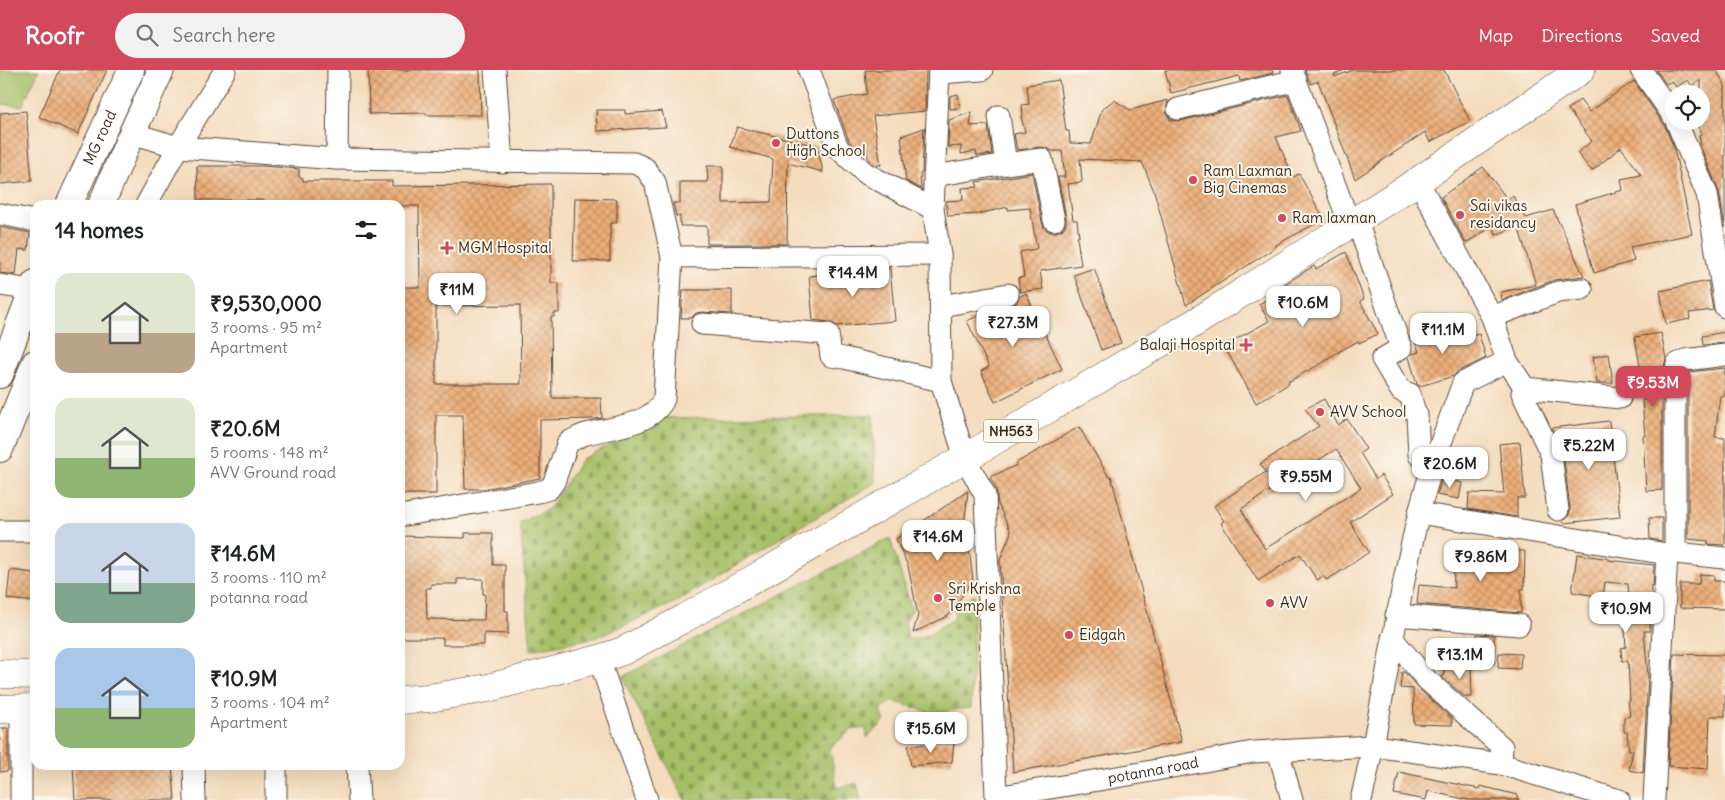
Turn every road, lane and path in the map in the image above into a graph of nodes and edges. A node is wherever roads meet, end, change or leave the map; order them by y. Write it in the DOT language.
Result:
graph roads {
  1 [pos="132,70"];
  2 [pos="161,70"];
  3 [pos="225,70"];
  4 [pos="338,70"];
  5 [pos="495,70"];
  6 [pos="809,70"];
  7 [pos="982,70"];
  8 [pos="1641,70"];
  9 [pos="1576,71"];
  10 [pos="939,72"];
  11 [pos="1294,75"];
  12 [pos="1665,105"];
  13 [pos="1178,109"];
  14 [pos="999,116"];
  15 [pos="1680,130"];
  16 [pos="132,133"];
  17 [pos="178,147"];
  18 [pos="338,159"];
  19 [pos="502,162"];
  20 [pos="1006,164"];
  21 [pos="934,176"];
  22 [pos="1418,181"];
  23 [pos="71,200"];
  24 [pos="103,200"];
  25 [pos="149,200"];
  26 [pos="933,210"];
  27 [pos="0,214"];
  28 [pos="30,220"];
  29 [pos="1054,220"];
  30 [pos="1353,223"];
  31 [pos="940,255"];
  32 [pos="672,258"];
  33 [pos="0,285"];
  34 [pos="30,286"];
  35 [pos="1582,289"];
  36 [pos="1008,294"];
  37 [pos="30,296"];
  38 [pos="941,306"];
  39 [pos="1725,307"];
  40 [pos="1492,317"];
  41 [pos="702,324"];
  42 [pos="1725,355"];
  43 [pos="1506,360"];
  44 [pos="0,375"];
  45 [pos="30,375"];
  46 [pos="941,382"];
  47 [pos="1525,388"];
  48 [pos="1620,398"];
  49 [pos="0,449"];
  50 [pos="965,458"];
  51 [pos="1433,464"];
  52 [pos="1558,510"];
  53 [pos="1419,513"];
  54 [pos="405,515"];
  55 [pos="30,528"];
  56 [pos="0,531"];
  57 [pos="1671,553"];
  58 [pos="1725,558"];
  59 [pos="1396,614"];
  60 [pos="1519,625"];
  61 [pos="1392,638"];
  62 [pos="600,659"];
  63 [pos="0,674"];
  64 [pos="30,675"];
  65 [pos="405,700"];
  66 [pos="19,709"];
  67 [pos="1374,746"];
  68 [pos="1278,750"];
  69 [pos="1501,764"];
  70 [pos="194,770"];
  71 [pos="276,770"];
  72 [pos="357,770"];
  73 [pos="1026,796"];
  74 [pos="996,799"];
  75 [pos="21,800"];
  76 [pos="195,800"];
  77 [pos="276,800"];
  78 [pos="359,800"];
  79 [pos="647,800"];
  80 [pos="1292,800"];
  81 [pos="1361,800"];
  82 [pos="1618,800"];
  83 [pos="1654,800"];
  1 -- 23 [label="main road, MG road"];
  2 -- 16 [label="main road, MG road"];
  3 -- 17 [label="street"];
  4 -- 18 [label="street"];
  5 -- 19 [label="street"];
  6 -- 26 [label="street"];
  7 -- 10 [label="street"];
  8 -- 12 [label="street"];
  9 -- 22 [label="highway, NH563"];
  10 -- 21 [label="street, potanna road"];
  11 -- 13 [label="street"];
  11 -- 30 [label="street"];
  14 -- 20 [label="street"];
  15 -- 39 [label="street"];
  16 -- 17 [label="street"];
  16 -- 24 [label="main road, MG road"];
  17 -- 18 [label="street"];
  17 -- 25 [label="street"];
  18 -- 19 [label="street"];
  19 -- 32 [label="street"];
  20 -- 21 [label="street"];
  20 -- 29 [label="street"];
  21 -- 26 [label="street, potanna road"];
  22 -- 30 [label="highway, NH563"];
  22 -- 40 [label="street"];
  26 -- 31 [label="street, potanna road"];
  27 -- 28 [label="street"];
  30 -- 50 [label="highway, NH563"];
  30 -- 51 [label="street"];
  31 -- 32 [label="street"];
  31 -- 38 [label="street, potanna road"];
  32 -- 54 [label="street"];
  33 -- 34 [label="street"];
  35 -- 40 [label="street"];
  36 -- 38 [label="street"];
  37 -- 44 [label="main road"];
  38 -- 46 [label="street, potanna road"];
  40 -- 43 [label="street"];
  41 -- 46 [label="street"];
  42 -- 57 [label="street"];
  43 -- 47 [label="street"];
  43 -- 51 [label="street"];
  45 -- 49 [label="main road"];
  46 -- 50 [label="street, potanna road"];
  47 -- 48 [label="street"];
  47 -- 52 [label="street"];
  50 -- 62 [label="highway, NH563"];
  50 -- 74 [label="street, potanna road"];
  51 -- 53 [label="street"];
  53 -- 57 [label="street"];
  53 -- 59 [label="street"];
  55 -- 56 [label="street"];
  57 -- 58 [label="street"];
  57 -- 83 [label="street"];
  59 -- 60 [label="street"];
  59 -- 61 [label="street"];
  61 -- 67 [label="street"];
  61 -- 69 [label="street"];
  62 -- 65 [label="highway, NH563"];
  62 -- 79 [label="street"];
  63 -- 64 [label="highway"];
  66 -- 75 [label="street"];
  67 -- 68 [label="street, potanna road"];
  67 -- 69 [label="street, potanna road"];
  67 -- 81 [label="street"];
  68 -- 73 [label="street, potanna road"];
  68 -- 80 [label="street"];
  69 -- 82 [label="street, potanna road"];
  70 -- 76 [label="street"];
  71 -- 77 [label="street"];
  72 -- 78 [label="street"];
  73 -- 74 [label="street, potanna road"];
}
